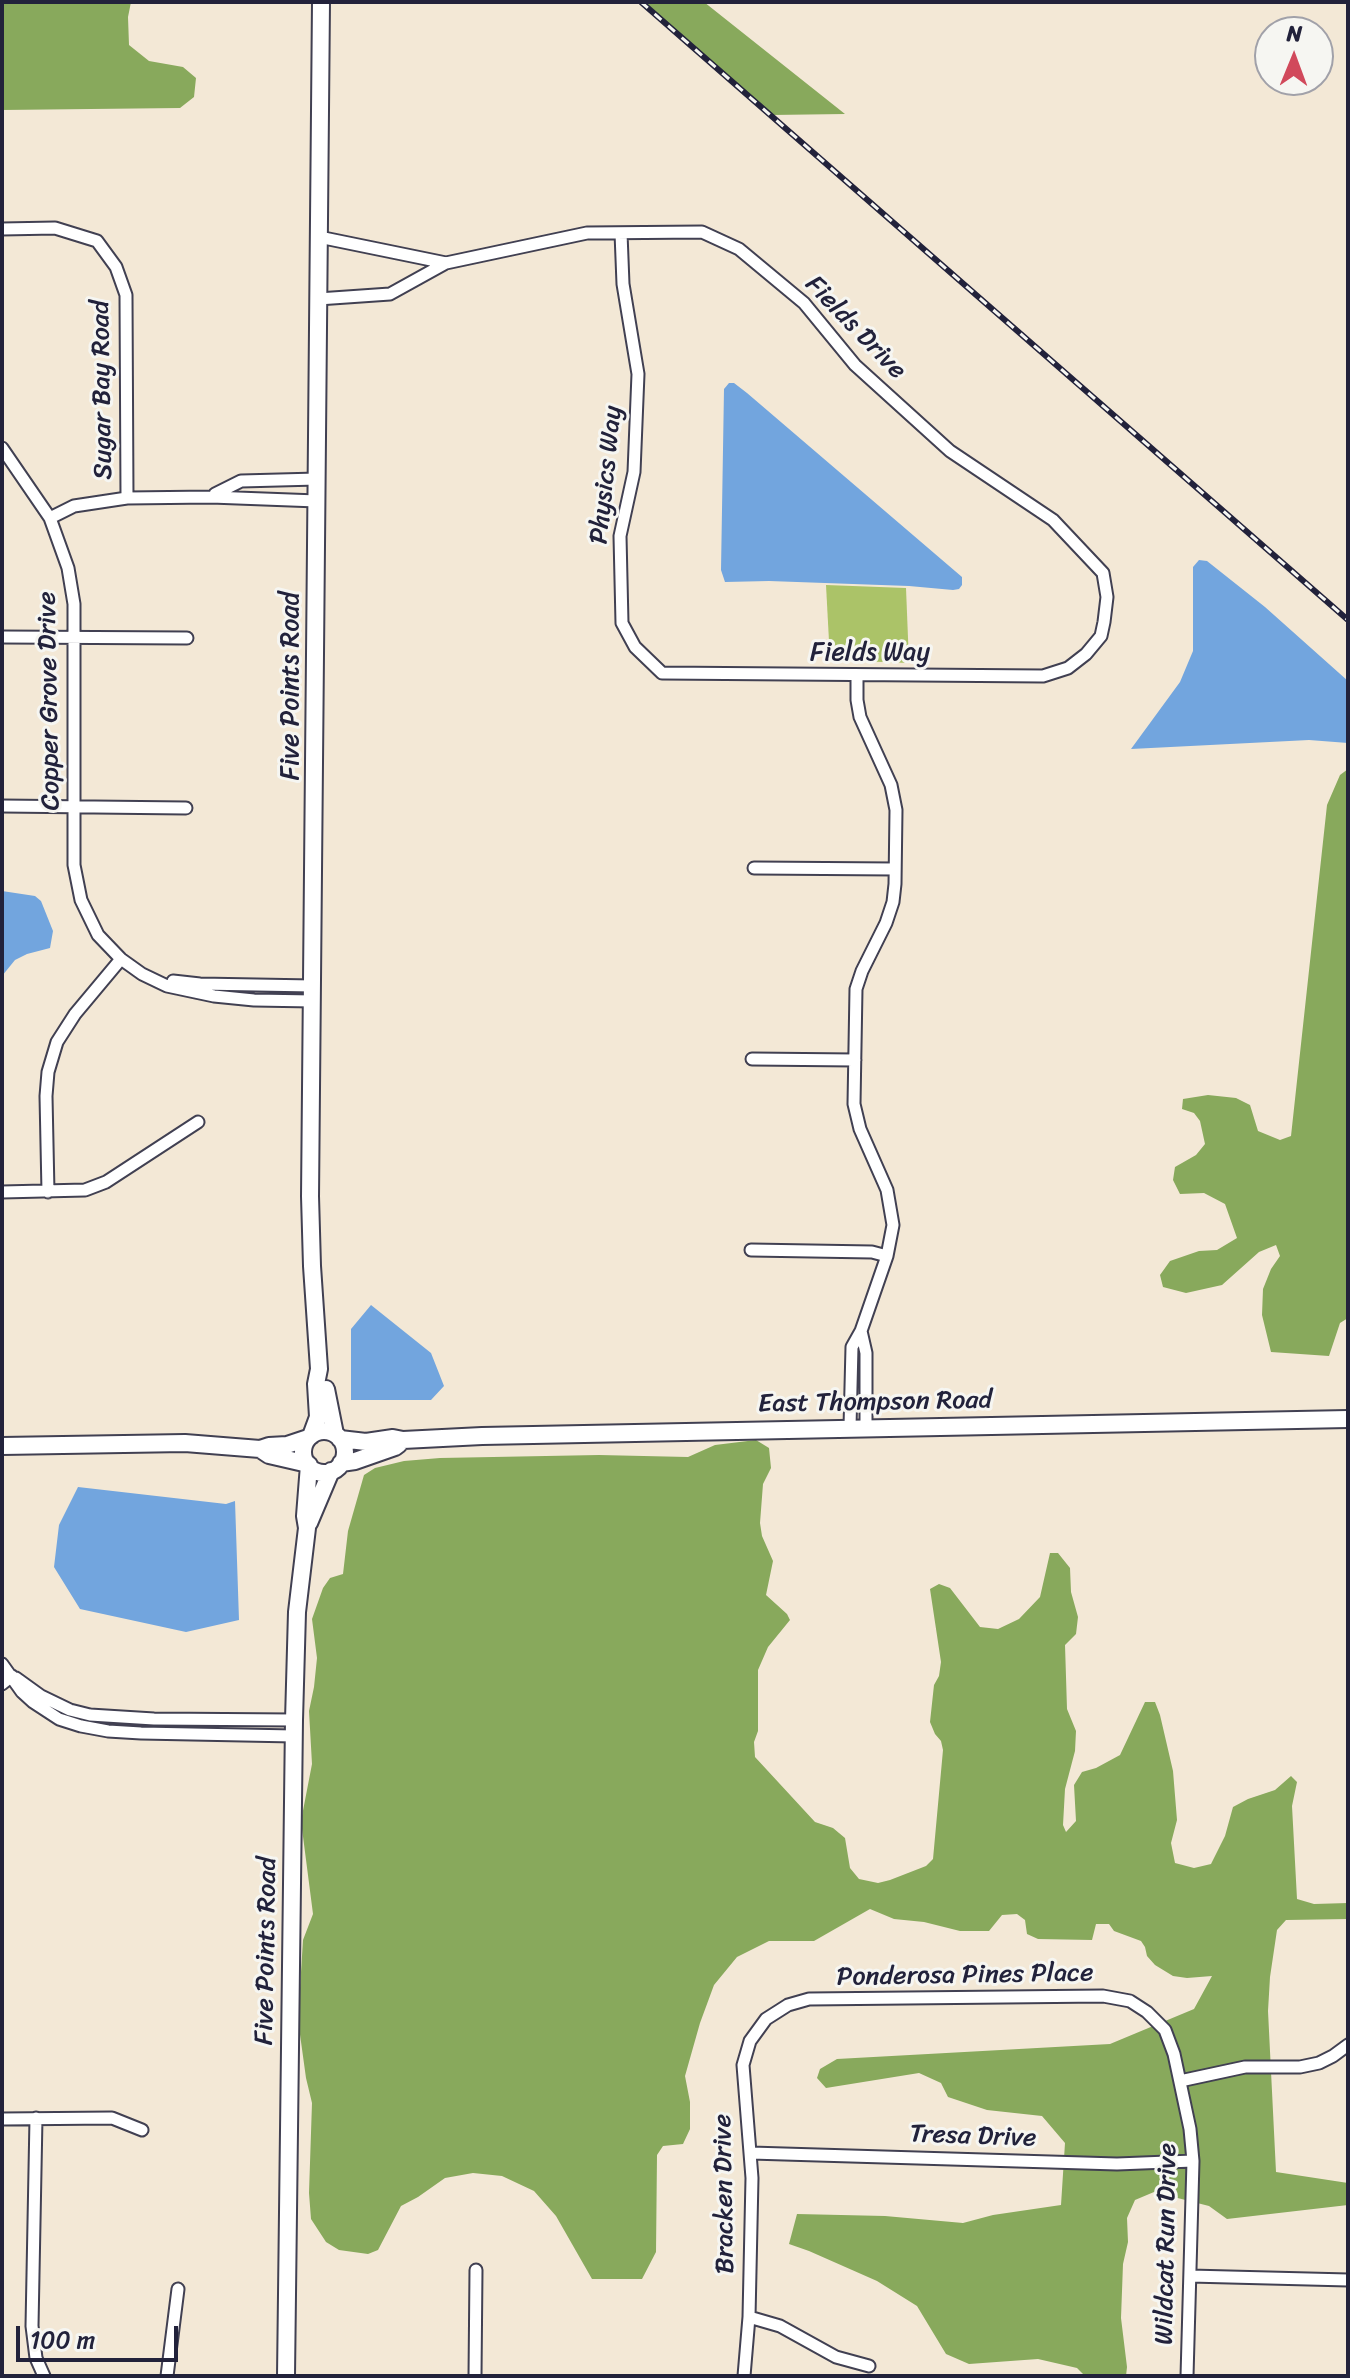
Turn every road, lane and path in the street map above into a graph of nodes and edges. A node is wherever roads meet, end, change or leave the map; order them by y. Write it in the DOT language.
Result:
graph roads {
  1 [pos="321,2"];
  2 [pos="2,229"];
  3 [pos="621,233"];
  4 [pos="319,237"];
  5 [pos="446,263"];
  6 [pos="318,299"];
  7 [pos="2,449"];
  8 [pos="317,479"];
  9 [pos="211,497"];
  10 [pos="127,498"];
  11 [pos="317,501"];
  12 [pos="50,518"];
  13 [pos="2,637"];
  14 [pos="75,638"];
  15 [pos="187,638"];
  16 [pos="1086,654"];
  17 [pos="652,663"];
  18 [pos="857,675"];
  19 [pos="2,806"];
  20 [pos="74,807"];
  21 [pos="186,808"];
  22 [pos="754,868"];
  23 [pos="895,869"];
  24 [pos="121,959"];
  25 [pos="313,993"];
  26 [pos="752,1059"];
  27 [pos="855,1060"];
  28 [pos="198,1122"];
  29 [pos="2,1192"];
  30 [pos="48,1192"];
  31 [pos="751,1250"];
  32 [pos="887,1256"];
  33 [pos="319,1369"];
  34 [pos="1348,1419"];
  35 [pos="858,1427"];
  36 [pos="338,1436"];
  37 [pos="310,1437"];
  38 [pos="403,1440"];
  39 [pos="2,1446"];
  40 [pos="260,1449"];
  41 [pos="308,1465"];
  42 [pos="336,1467"];
  43 [pos="307,1528"];
  44 [pos="2,1664"];
  45 [pos="12,1676"];
  46 [pos="2,1684"];
  47 [pos="206,1720"];
  48 [pos="294,1728"];
  49 [pos="206,1734"];
  50 [pos="768,2018"];
  51 [pos="1159,2022"];
  52 [pos="1348,2045"];
  53 [pos="1180,2081"];
  54 [pos="36,2118"];
  55 [pos="2,2119"];
  56 [pos="142,2130"];
  57 [pos="751,2153"];
  58 [pos="1193,2161"];
  59 [pos="476,2270"];
  60 [pos="1190,2276"];
  61 [pos="1348,2280"];
  62 [pos="178,2289"];
  63 [pos="749,2317"];
  64 [pos="869,2366"];
  65 [pos="44,2376"];
  66 [pos="167,2376"];
  67 [pos="286,2376"];
  68 [pos="475,2376"];
  69 [pos="744,2376"];
  70 [pos="1187,2376"];
  1 -- 4 [label="street, Five Points Road"];
  2 -- 10 [label="street, Sugar Bay Road"];
  3 -- 5 [label="street, Fields Drive"];
  3 -- 16 [label="street, Fields Drive"];
  3 -- 17 [label="street, Physics Way"];
  4 -- 5 [label="street, Fields Drive"];
  4 -- 6 [label="street, Five Points Road"];
  5 -- 6 [label="street, Fields Drive"];
  6 -- 8 [label="street, Five Points Road"];
  7 -- 12 [label="street, Copper Grove Drive"];
  8 -- 9 [label="street"];
  8 -- 11 [label="street, Five Points Road"];
  9 -- 10 [label="street"];
  9 -- 11 [label="street"];
  10 -- 12 [label="street"];
  11 -- 25 [label="street, Five Points Road"];
  12 -- 14 [label="street, Copper Grove Drive"];
  13 -- 14 [label="street"];
  14 -- 15 [label="street"];
  14 -- 20 [label="street, Copper Grove Drive"];
  16 -- 18 [label="street, Fields Way"];
  17 -- 18 [label="street, Fields Way"];
  18 -- 23 [label="street"];
  19 -- 20 [label="street"];
  20 -- 21 [label="street"];
  20 -- 24 [label="street, Copper Grove Drive"];
  22 -- 23 [label="street"];
  23 -- 27 [label="street"];
  24 -- 25 [label="street, Copper Grove Drive"];
  24 -- 30 [label="street"];
  25 -- 33 [label="street, Five Points Road"];
  26 -- 27 [label="street"];
  27 -- 32 [label="street"];
  28 -- 30 [label="street"];
  29 -- 30 [label="street"];
  31 -- 32 [label="street"];
  32 -- 35 [label="street"];
  33 -- 36 [label="street, Five Points Road"];
  33 -- 37 [label="street, Five Points Road"];
  34 -- 35 [label="street, East Thompson Road"];
  35 -- 38 [label="street, East Thompson Road"];
  36 -- 37 [label="street"];
  36 -- 38 [label="street, East Thompson Road"];
  36 -- 42 [label="street"];
  37 -- 40 [label="street"];
  37 -- 41 [label="street"];
  38 -- 42 [label="street, East Thompson Road"];
  39 -- 40 [label="street"];
  40 -- 41 [label="street"];
  41 -- 42 [label="street"];
  41 -- 43 [label="street, Five Points Road"];
  42 -- 43 [label="street, Five Points Road"];
  43 -- 48 [label="street, Five Points Road"];
  44 -- 45 [label="street"];
  45 -- 46 [label="street"];
  45 -- 47 [label="street"];
  45 -- 49 [label="street"];
  47 -- 48 [label="street"];
  47 -- 49 [label="street"];
  48 -- 49 [label="street"];
  48 -- 67 [label="street, Five Points Road"];
  50 -- 51 [label="street, Ponderosa Pines Place"];
  50 -- 57 [label="street, Bracken Drive"];
  51 -- 53 [label="street, Wildcat Run Drive"];
  52 -- 53 [label="street"];
  53 -- 58 [label="street, Wildcat Run Drive"];
  54 -- 55 [label="street"];
  54 -- 56 [label="street"];
  54 -- 65 [label="street"];
  57 -- 58 [label="street, Tresa Drive"];
  57 -- 63 [label="street, Bracken Drive"];
  58 -- 60 [label="street, Wildcat Run Drive"];
  59 -- 68 [label="street"];
  60 -- 61 [label="street"];
  60 -- 70 [label="street, Wildcat Run Drive"];
  62 -- 66 [label="street"];
  63 -- 64 [label="street"];
  63 -- 69 [label="street, Bracken Drive"];
}
